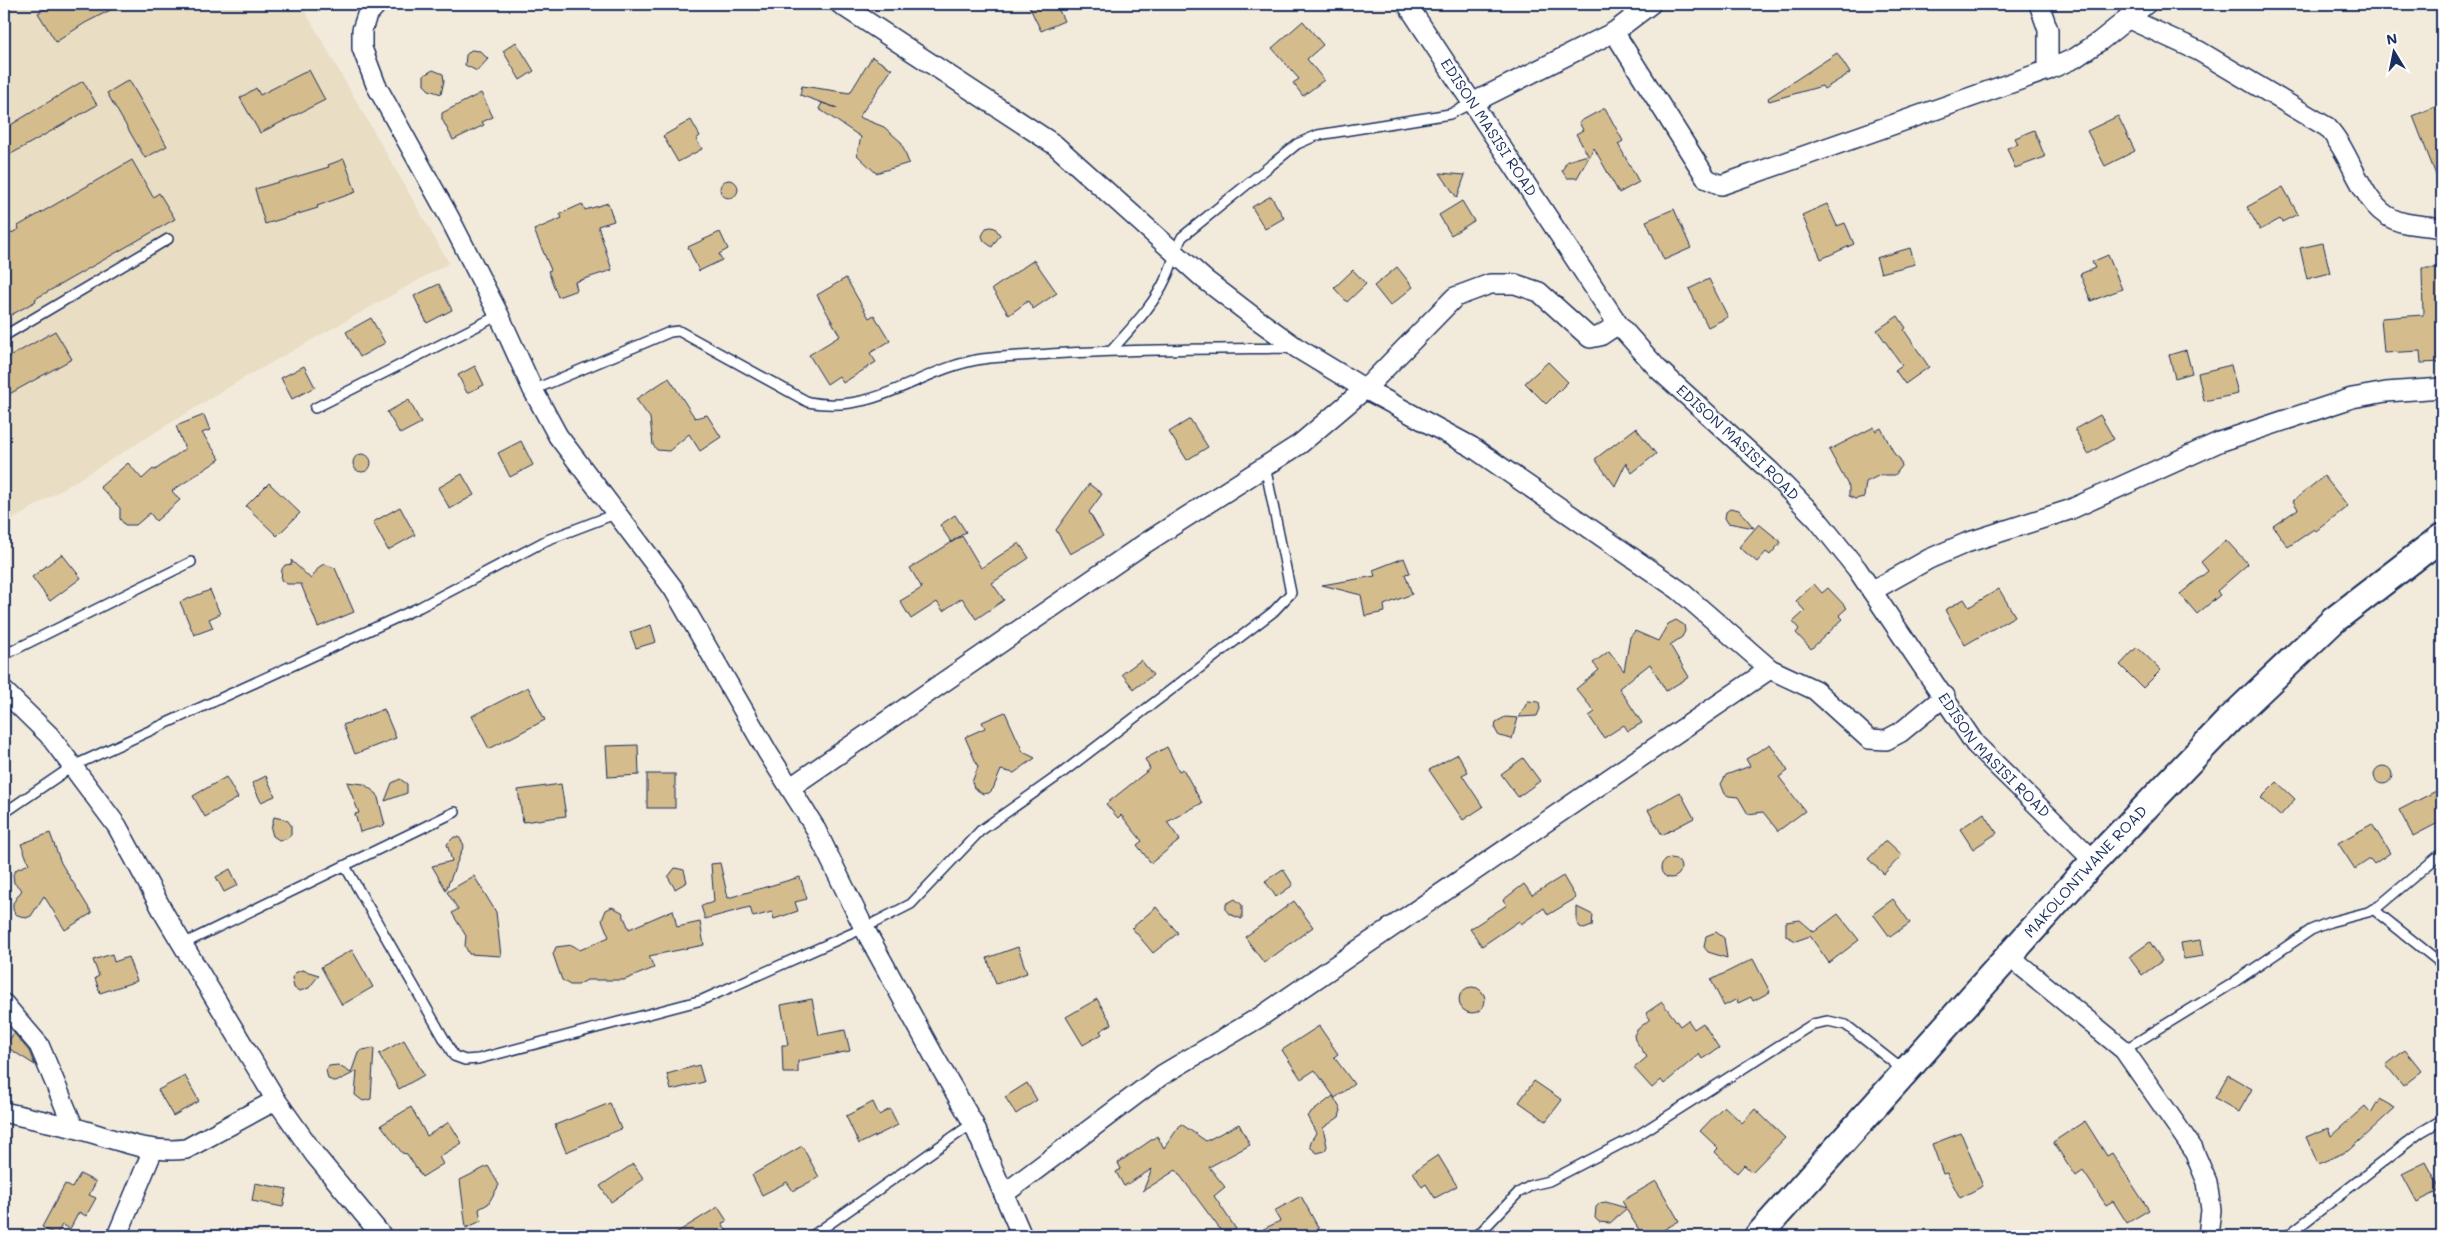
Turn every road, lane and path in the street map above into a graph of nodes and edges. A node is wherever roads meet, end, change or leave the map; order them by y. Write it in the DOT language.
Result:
graph roads {
  1 [pos="377,4"];
  2 [pos="840,4"];
  3 [pos="1406,4"];
  4 [pos="1651,4"];
  5 [pos="2039,4"];
  6 [pos="2146,4"];
  7 [pos="2127,18"];
  8 [pos="1614,32"];
  9 [pos="2048,70"];
  10 [pos="1472,103"];
  11 [pos="2442,228"];
  12 [pos="168,239"];
  13 [pos="1174,253"];
  14 [pos="500,315"];
  15 [pos="1618,324"];
  16 [pos="4,336"];
  17 [pos="1297,348"];
  18 [pos="1112,350"];
  19 [pos="2442,388"];
  20 [pos="1365,389"];
  21 [pos="533,390"];
  22 [pos="315,408"];
  23 [pos="1265,466"];
  24 [pos="615,514"];
  25 [pos="2442,537"];
  26 [pos="192,562"];
  27 [pos="1872,591"];
  28 [pos="4,655"];
  29 [pos="1770,669"];
  30 [pos="4,691"];
  31 [pos="1945,696"];
  32 [pos="74,766"];
  33 [pos="791,787"];
  34 [pos="455,812"];
  35 [pos="4,813"];
  36 [pos="2442,853"];
  37 [pos="2094,861"];
  38 [pos="344,866"];
  39 [pos="2373,909"];
  40 [pos="864,928"];
  41 [pos="183,944"];
  42 [pos="2009,956"];
  43 [pos="2442,964"];
  44 [pos="4,1004"];
  45 [pos="2124,1050"];
  46 [pos="1906,1072"];
  47 [pos="276,1100"];
  48 [pos="4,1112"];
  49 [pos="2442,1120"];
  50 [pos="974,1123"];
  51 [pos="74,1128"];
  52 [pos="153,1150"];
  53 [pos="1004,1194"];
  54 [pos="117,1236"];
  55 [pos="382,1236"];
  56 [pos="812,1236"];
  57 [pos="1022,1236"];
  58 [pos="1477,1236"];
  59 [pos="1758,1236"];
  60 [pos="2208,1236"];
  61 [pos="2287,1236"];
  1 -- 14 [label="street"];
  2 -- 13 [label="street"];
  3 -- 10 [label="street, EDISON MASISI ROAD"];
  4 -- 8 [label="street"];
  5 -- 9 [label="street"];
  6 -- 7 [label="street"];
  7 -- 9 [label="street"];
  7 -- 11 [label="street"];
  8 -- 9 [label="street"];
  8 -- 10 [label="street"];
  10 -- 13 [label="lane"];
  10 -- 15 [label="street, EDISON MASISI ROAD"];
  12 -- 16 [label="lane"];
  13 -- 17 [label="street"];
  13 -- 18 [label="lane"];
  14 -- 21 [label="street"];
  14 -- 22 [label="lane"];
  15 -- 20 [label="street"];
  15 -- 27 [label="street, EDISON MASISI ROAD"];
  17 -- 18 [label="lane"];
  17 -- 20 [label="street"];
  18 -- 21 [label="lane"];
  19 -- 27 [label="street"];
  20 -- 23 [label="street"];
  20 -- 29 [label="street"];
  21 -- 24 [label="street"];
  23 -- 33 [label="street"];
  23 -- 40 [label="lane"];
  24 -- 32 [label="lane"];
  24 -- 33 [label="street"];
  25 -- 37 [label="main road, MAKOLONTWANE ROAD"];
  26 -- 28 [label="lane"];
  27 -- 31 [label="street, EDISON MASISI ROAD"];
  29 -- 31 [label="street"];
  29 -- 53 [label="street"];
  30 -- 32 [label="street"];
  31 -- 37 [label="street, EDISON MASISI ROAD"];
  32 -- 35 [label="lane"];
  32 -- 41 [label="street"];
  33 -- 40 [label="street"];
  34 -- 38 [label="lane"];
  36 -- 39 [label="lane"];
  37 -- 42 [label="main road, MAKOLONTWANE ROAD"];
  38 -- 40 [label="lane"];
  38 -- 41 [label="lane"];
  39 -- 43 [label="lane"];
  39 -- 45 [label="lane"];
  40 -- 50 [label="street"];
  41 -- 47 [label="street"];
  42 -- 45 [label="street"];
  42 -- 46 [label="main road, MAKOLONTWANE ROAD"];
  44 -- 51 [label="street"];
  45 -- 60 [label="street"];
  46 -- 58 [label="lane"];
  46 -- 59 [label="main road, MAKOLONTWANE ROAD"];
  47 -- 52 [label="street"];
  47 -- 55 [label="street"];
  48 -- 51 [label="street"];
  49 -- 61 [label="lane"];
  50 -- 53 [label="street"];
  50 -- 56 [label="lane"];
  51 -- 52 [label="street"];
  52 -- 54 [label="street"];
  53 -- 57 [label="street"];
}
